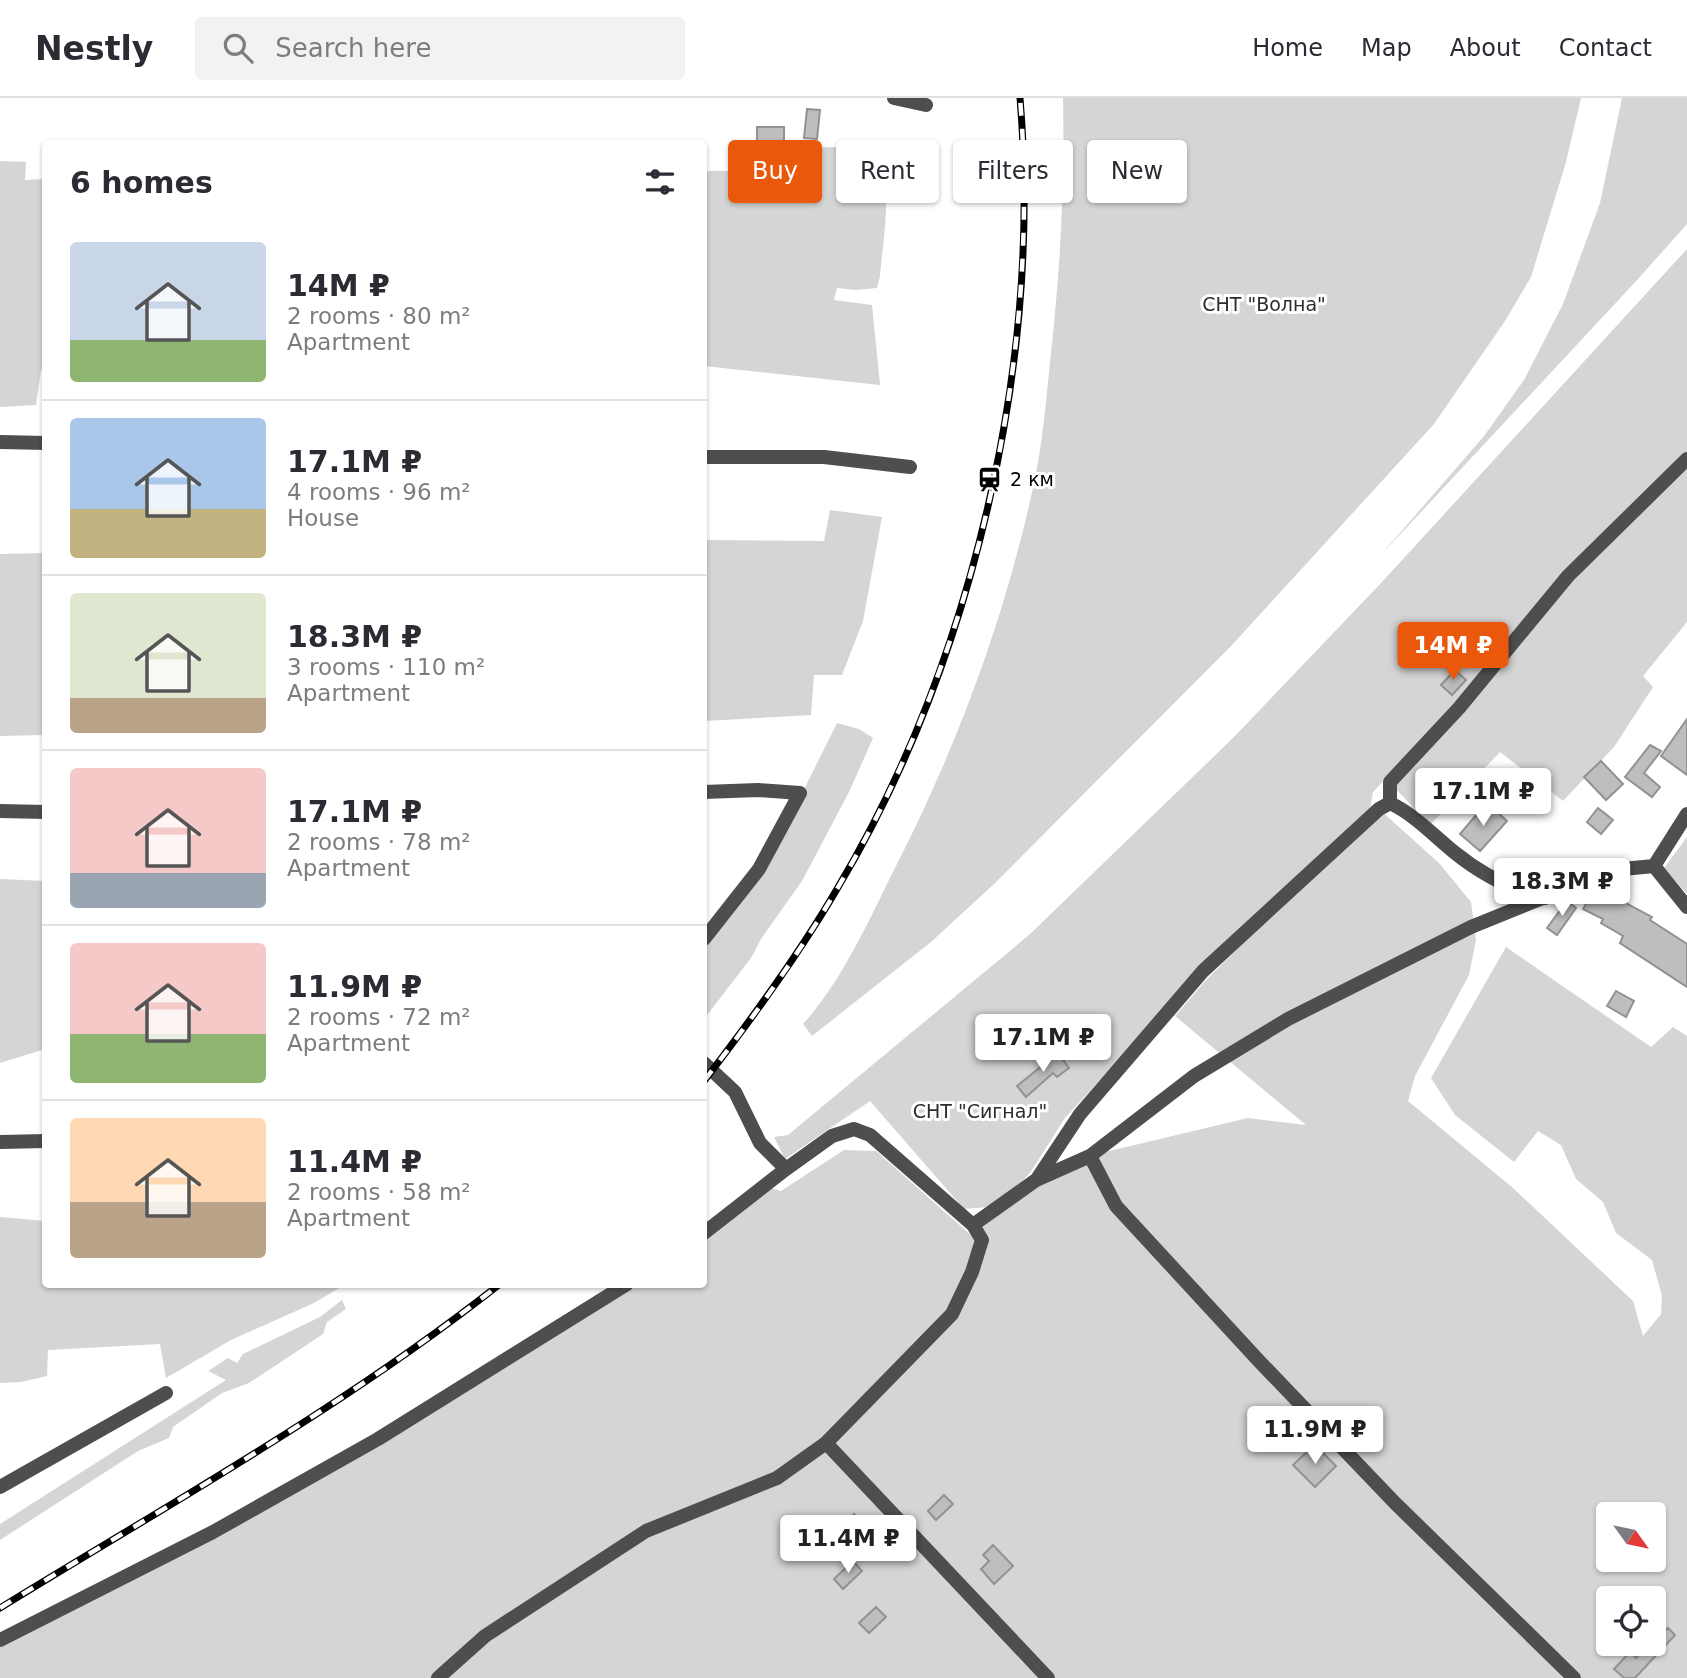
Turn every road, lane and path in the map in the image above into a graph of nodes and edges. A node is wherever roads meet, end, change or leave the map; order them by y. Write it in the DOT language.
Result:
graph roads {
  1 [pos="894,98"];
  2 [pos="926,105"];
  3 [pos="0,442"];
  4 [pos="42,443"];
  5 [pos="707,457"];
  6 [pos="1687,459"];
  7 [pos="910,467"];
  8 [pos="707,792"];
  9 [pos="1390,803"];
  10 [pos="0,811"];
  11 [pos="42,812"];
  12 [pos="1687,814"];
  13 [pos="1654,866"];
  14 [pos="1545,898"];
  15 [pos="1687,907"];
  16 [pos="707,935"];
  17 [pos="707,1066"];
  18 [pos="42,1141"];
  19 [pos="0,1142"];
  20 [pos="1090,1156"];
  21 [pos="786,1169"];
  22 [pos="1036,1180"];
  23 [pos="973,1225"];
  24 [pos="707,1231"];
  25 [pos="621,1288"];
  26 [pos="166,1393"];
  27 [pos="825,1443"];
  28 [pos="0,1487"];
  29 [pos="0,1640"];
  30 [pos="438,1678"];
  31 [pos="1048,1678"];
  32 [pos="1574,1678"];
  1 -- 2 [label="street"];
  3 -- 4 [label="street"];
  5 -- 7 [label="street"];
  6 -- 9 [label="street"];
  8 -- 16 [label="street"];
  9 -- 14 [label="street"];
  9 -- 22 [label="street"];
  10 -- 11 [label="street"];
  12 -- 13 [label="street"];
  13 -- 14 [label="street"];
  13 -- 15 [label="street"];
  14 -- 20 [label="street"];
  17 -- 21 [label="street"];
  18 -- 19 [label="street"];
  20 -- 22 [label="street"];
  20 -- 32 [label="street"];
  21 -- 23 [label="street"];
  21 -- 24 [label="street"];
  22 -- 23 [label="street"];
  23 -- 27 [label="street"];
  25 -- 29 [label="street"];
  26 -- 28 [label="street"];
  27 -- 30 [label="street"];
  27 -- 31 [label="street"];
}
